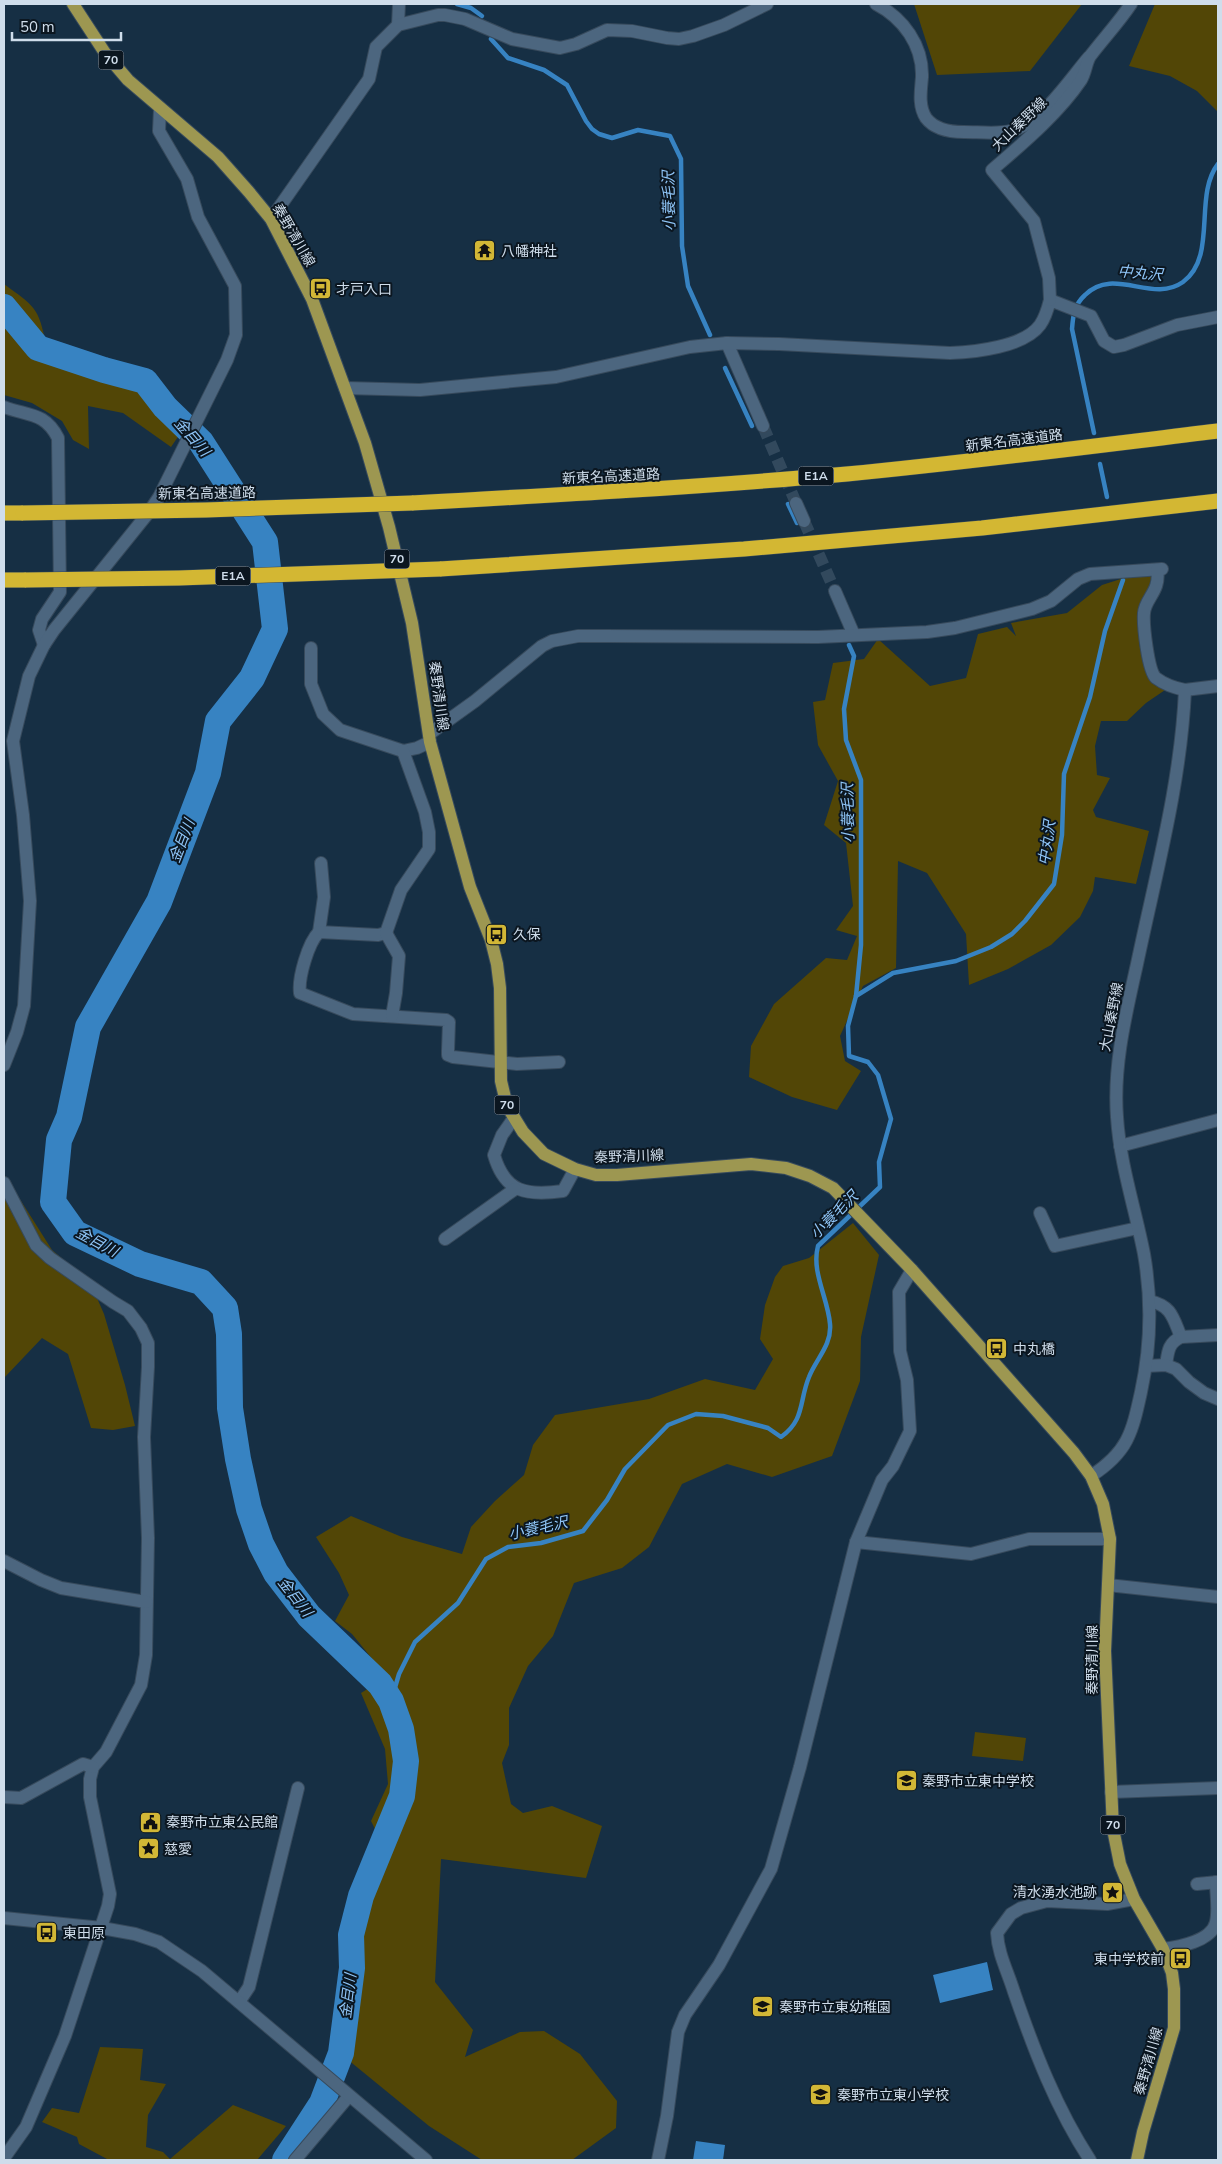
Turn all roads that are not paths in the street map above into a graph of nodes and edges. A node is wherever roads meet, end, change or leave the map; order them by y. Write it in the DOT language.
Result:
graph roads {
  1 [pos="73,4"];
  2 [pos="399,4"];
  3 [pos="767,4"];
  4 [pos="876,4"];
  5 [pos="1131,4"];
  6 [pos="398,25"];
  7 [pos="1089,57"];
  8 [pos="160,109"];
  9 [pos="271,219"];
  10 [pos="1050,300"];
  11 [pos="1218,317"];
  12 [pos="727,343"];
  13 [pos="344,388"];
  14 [pos="4,407"];
  15 [pos="763,426"];
  16 [pos="1218,431"];
  17 [pos="1218,501"];
  18 [pos="796,503"];
  19 [pos="4,513"];
  20 [pos="804,521"];
  21 [pos="4,580"];
  22 [pos="835,591"];
  23 [pos="854,635"];
  24 [pos="44,645"];
  25 [pos="311,648"];
  26 [pos="1218,686"];
  27 [pos="1185,690"];
  28 [pos="430,738"];
  29 [pos="8,743"];
  30 [pos="403,751"];
  31 [pos="321,863"];
  32 [pos="319,932"];
  33 [pos="386,934"];
  34 [pos="392,1016"];
  35 [pos="502,1061"];
  36 [pos="559,1062"];
  37 [pos="4,1065"];
  38 [pos="514,1118"];
  39 [pos="1218,1120"];
  40 [pos="1120,1146"];
  41 [pos="575,1169"];
  42 [pos="4,1184"];
  43 [pos="515,1189"];
  44 [pos="1040,1212"];
  45 [pos="1138,1228"];
  46 [pos="445,1239"];
  47 [pos="912,1270"];
  48 [pos="1150,1301"];
  49 [pos="1218,1335"];
  50 [pos="1181,1337"];
  51 [pos="1166,1365"];
  52 [pos="1146,1366"];
  53 [pos="1218,1399"];
  54 [pos="1091,1476"];
  55 [pos="1110,1539"];
  56 [pos="856,1542"];
  57 [pos="4,1561"];
  58 [pos="1108,1585"];
  59 [pos="1218,1597"];
  60 [pos="146,1602"];
  61 [pos="93,1767"];
  62 [pos="298,1788"];
  63 [pos="1218,1788"];
  64 [pos="1111,1792"];
  65 [pos="4,1797"];
  66 [pos="1217,1882"];
  67 [pos="1196,1884"];
  68 [pos="1134,1899"];
  69 [pos="4,1918"];
  70 [pos="102,1928"];
  71 [pos="1163,1949"];
  72 [pos="239,2002"];
  73 [pos="344,2092"];
  74 [pos="4,2158"];
  75 [pos="295,2160"];
  76 [pos="426,2160"];
  77 [pos="658,2160"];
  78 [pos="1090,2160"];
  79 [pos="1137,2160"];
  1 -- 8 [label="main road, 秦野清川線 / 70"];
  2 -- 6 [label="street"];
  3 -- 6 [label="street"];
  4 -- 7 [label="street"];
  5 -- 7 [label="street, 大山秦野線"];
  6 -- 9 [label="street"];
  7 -- 10 [label="street, 大山秦野線"];
  8 -- 9 [label="main road, 秦野清川線 / 70"];
  8 -- 24 [label="street"];
  9 -- 13 [label="main road, 秦野清川線 / 70"];
  10 -- 11 [label="street"];
  10 -- 12 [label="street"];
  12 -- 13 [label="street"];
  12 -- 15 [label="street"];
  13 -- 28 [label="main road, 秦野清川線 / 70"];
  14 -- 24 [label="street"];
  16 -- 19 [label="highway, 新東名高速道路 / E1A, bridge"];
  17 -- 21 [label="highway, E1A, bridge"];
  18 -- 20 [label="street"];
  22 -- 23 [label="street"];
  23 -- 27 [label="street"];
  23 -- 28 [label="street"];
  24 -- 29 [label="street"];
  25 -- 30 [label="street"];
  26 -- 27 [label="street"];
  27 -- 40 [label="street, 大山秦野線"];
  28 -- 30 [label="street"];
  28 -- 35 [label="main road, 秦野清川線 / 70"];
  29 -- 37 [label="street"];
  30 -- 33 [label="street"];
  31 -- 32 [label="street"];
  32 -- 33 [label="street"];
  32 -- 34 [label="street"];
  33 -- 34 [label="street"];
  34 -- 35 [label="street"];
  35 -- 36 [label="street"];
  35 -- 38 [label="main road, 秦野清川線 / 70"];
  38 -- 41 [label="main road, 秦野清川線 / 70"];
  38 -- 43 [label="street"];
  39 -- 40 [label="street"];
  40 -- 45 [label="street, 大山秦野線"];
  41 -- 43 [label="street"];
  41 -- 47 [label="main road, 秦野清川線 / 70"];
  42 -- 60 [label="street"];
  43 -- 46 [label="street"];
  44 -- 45 [label="street"];
  45 -- 48 [label="street, 大山秦野線"];
  47 -- 54 [label="main road, 秦野清川線 / 70"];
  47 -- 56 [label="street"];
  48 -- 50 [label="street"];
  48 -- 52 [label="street, 大山秦野線"];
  49 -- 50 [label="street"];
  50 -- 51 [label="street"];
  51 -- 52 [label="street"];
  51 -- 53 [label="street"];
  52 -- 54 [label="street, 大山秦野線"];
  54 -- 55 [label="main road, 秦野清川線 / 70"];
  55 -- 56 [label="street"];
  55 -- 58 [label="main road, 秦野清川線 / 70"];
  56 -- 77 [label="street"];
  57 -- 60 [label="street"];
  58 -- 59 [label="street"];
  58 -- 64 [label="main road, 秦野清川線 / 70"];
  60 -- 61 [label="street"];
  61 -- 65 [label="street"];
  61 -- 70 [label="street"];
  62 -- 72 [label="street"];
  63 -- 64 [label="street"];
  64 -- 68 [label="main road, 秦野清川線 / 70"];
  66 -- 67 [label="street"];
  66 -- 71 [label="street"];
  68 -- 71 [label="main road, 秦野清川線 / 70"];
  68 -- 78 [label="street"];
  69 -- 70 [label="street"];
  70 -- 72 [label="street"];
  70 -- 74 [label="street"];
  71 -- 79 [label="main road, 秦野清川線 / 70"];
  72 -- 73 [label="street"];
  73 -- 75 [label="street"];
  73 -- 76 [label="street"];
}
